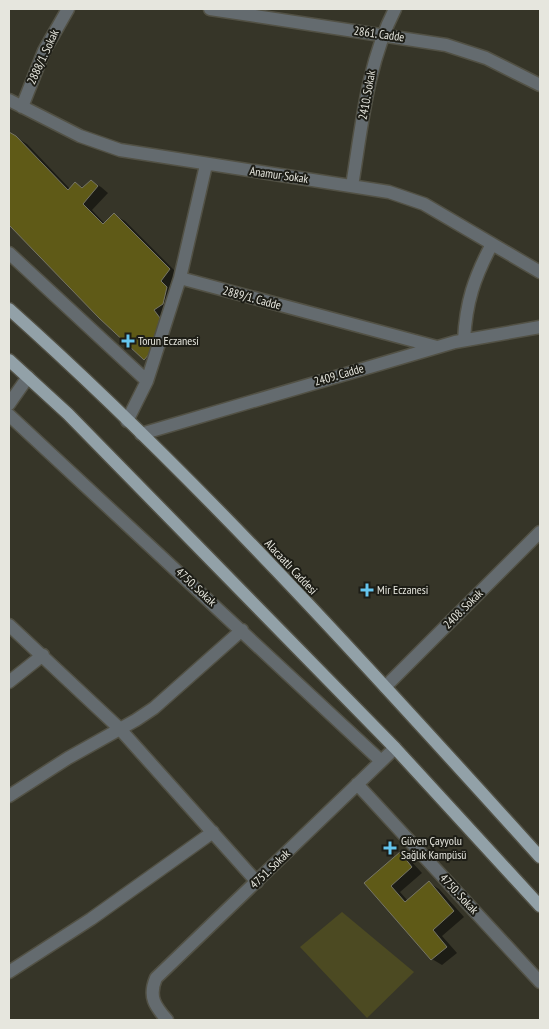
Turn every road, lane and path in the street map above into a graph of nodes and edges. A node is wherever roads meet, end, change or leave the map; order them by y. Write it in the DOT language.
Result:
graph roads {
  1 [pos="68,9"];
  2 [pos="210,9"];
  3 [pos="395,9"];
  4 [pos="382,35"];
  5 [pos="540,85"];
  6 [pos="9,100"];
  7 [pos="22,107"];
  8 [pos="206,165"];
  9 [pos="352,186"];
  10 [pos="492,244"];
  11 [pos="9,253"];
  12 [pos="540,272"];
  13 [pos="180,278"];
  14 [pos="9,310"];
  15 [pos="540,327"];
  16 [pos="464,340"];
  17 [pos="438,347"];
  18 [pos="9,360"];
  19 [pos="28,378"];
  20 [pos="147,381"];
  21 [pos="9,404"];
  22 [pos="9,415"];
  23 [pos="127,421"];
  24 [pos="141,434"];
  25 [pos="540,532"];
  26 [pos="9,625"];
  27 [pos="242,630"];
  28 [pos="43,655"];
  29 [pos="9,682"];
  30 [pos="385,687"];
  31 [pos="119,728"];
  32 [pos="395,748"];
  33 [pos="381,761"];
  34 [pos="357,784"];
  35 [pos="9,796"];
  36 [pos="213,832"];
  37 [pos="540,857"];
  38 [pos="258,882"];
  39 [pos="540,906"];
  40 [pos="9,972"];
  41 [pos="540,982"];
  42 [pos="167,1020"];
  1 -- 7 [label="street, 2888/1. Sokak"];
  2 -- 4 [label="street, 2861. Cadde"];
  3 -- 4 [label="street, 2410. Sokak"];
  4 -- 5 [label="street, 2861. Cadde"];
  4 -- 9 [label="street, 2410. Sokak"];
  6 -- 7 [label="street, Anamur Sokak"];
  7 -- 8 [label="street, Anamur Sokak"];
  8 -- 9 [label="street, Anamur Sokak"];
  8 -- 13 [label="street"];
  9 -- 10 [label="street, Anamur Sokak"];
  10 -- 12 [label="street, Anamur Sokak"];
  10 -- 16 [label="street"];
  11 -- 20 [label="street"];
  13 -- 17 [label="street, 2889/1. Cadde"];
  13 -- 20 [label="street"];
  14 -- 23 [label="main road, Alacaatlı Caddesi"];
  15 -- 16 [label="street, 2409. Cadde"];
  16 -- 17 [label="street, 2409. Cadde"];
  17 -- 24 [label="street, 2409. Cadde"];
  18 -- 19 [label="main road"];
  19 -- 21 [label="street"];
  19 -- 32 [label="main road"];
  20 -- 23 [label="street"];
  22 -- 27 [label="street, 4750. Sokak"];
  23 -- 24 [label="main road, Alacaatlı Caddesi"];
  24 -- 30 [label="main road, Alacaatlı Caddesi"];
  25 -- 30 [label="street, 2408. Sokak"];
  26 -- 28 [label="street"];
  27 -- 31 [label="street"];
  27 -- 33 [label="street, 4750. Sokak"];
  28 -- 29 [label="street"];
  28 -- 31 [label="street"];
  30 -- 37 [label="main road, Alacaatlı Caddesi"];
  31 -- 35 [label="street"];
  31 -- 36 [label="street"];
  32 -- 33 [label="street, 4751. Sokak"];
  32 -- 39 [label="main road"];
  33 -- 34 [label="street, 4751. Sokak"];
  34 -- 38 [label="street, 4751. Sokak"];
  34 -- 41 [label="street, 4750. Sokak"];
  36 -- 38 [label="street"];
  36 -- 40 [label="street"];
  38 -- 42 [label="street, 4751. Sokak"];
}
